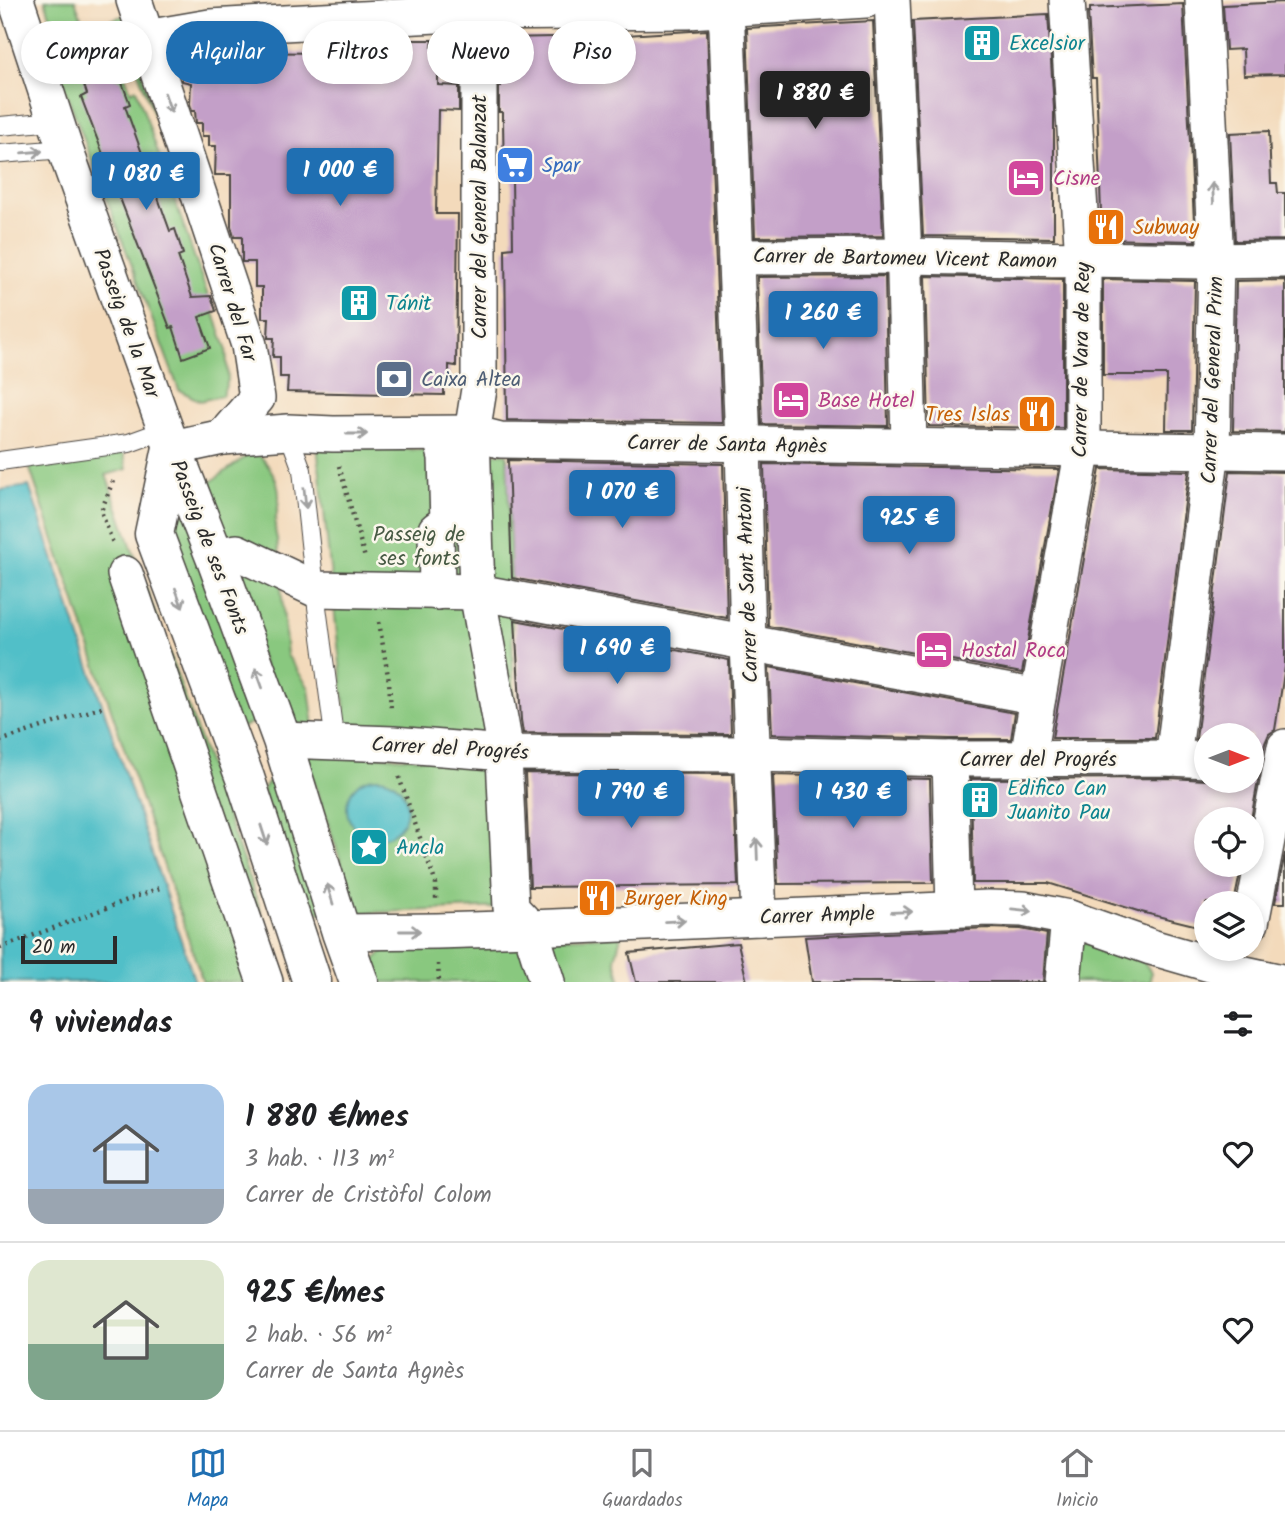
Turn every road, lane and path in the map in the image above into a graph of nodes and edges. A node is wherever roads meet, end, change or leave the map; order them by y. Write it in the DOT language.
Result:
graph roads {
  1 [pos="16,0"];
  2 [pos="134,0"];
  3 [pos="866,0"];
  4 [pos="892,0"];
  5 [pos="1067,0"];
  6 [pos="1203,0"];
  7 [pos="724,4"];
  8 [pos="479,6"];
  9 [pos="141,21"];
  10 [pos="152,37"];
  11 [pos="152,56"];
  12 [pos="0,126"];
  13 [pos="60,135"];
  14 [pos="0,155"];
  15 [pos="904,256"];
  16 [pos="736,257"];
  17 [pos="1083,260"];
  18 [pos="1285,260"];
  19 [pos="1216,261"];
  20 [pos="257,398"];
  21 [pos="288,432"];
  22 [pos="456,434"];
  23 [pos="223,437"];
  24 [pos="169,439"];
  25 [pos="743,444"];
  26 [pos="909,446"];
  27 [pos="1083,448"];
  28 [pos="1212,450"];
  29 [pos="1285,452"];
  30 [pos="0,461"];
  31 [pos="113,481"];
  32 [pos="224,554"];
  33 [pos="125,574"];
  34 [pos="315,589"];
  35 [pos="437,592"];
  36 [pos="477,593"];
  37 [pos="748,643"];
  38 [pos="1038,697"];
  39 [pos="102,708"];
  40 [pos="282,740"];
  41 [pos="0,741"];
  42 [pos="335,743"];
  43 [pos="505,753"];
  44 [pos="752,754"];
  45 [pos="1028,758"];
  46 [pos="1171,758"];
  47 [pos="950,759"];
  48 [pos="1194,759"];
  49 [pos="1276,760"];
  50 [pos="245,778"];
  51 [pos="162,887"];
  52 [pos="1256,891"];
  53 [pos="954,910"];
  54 [pos="759,918"];
  55 [pos="1069,918"];
  56 [pos="530,928"];
  57 [pos="341,932"];
  58 [pos="296,933"];
  59 [pos="0,948"];
  60 [pos="1194,953"];
  61 [pos="1244,961"];
  62 [pos="265,982"];
  63 [pos="312,982"];
  64 [pos="359,982"];
  65 [pos="547,982"];
  66 [pos="1063,982"];
  67 [pos="1282,982"];
  1 -- 13 [label="street, Passeig de la Mar"];
  2 -- 9 [label="street, Carrer del Far"];
  3 -- 7 [label="street"];
  4 -- 15 [label="street"];
  5 -- 17 [label="street, Carrer de Vara de Rey"];
  19 -- 6 [label="street, Carrer del General Prim, one-way"];
  7 -- 8 [label="street"];
  7 -- 16 [label="street, Carrer de Sant Antoni"];
  8 -- 10 [label="street"];
  8 -- 22 [label="street, Carrer del General Balanzat"];
  11 -- 20 [label="street, Carrer del Far, one-way"];
  12 -- 13 [label="lane"];
  14 -- 13 [label="lane, one-way"];
  13 -- 24 [label="street, Passeig de la Mar"];
  15 -- 16 [label="street, Carrer de Bartomeu Vicent Ramon"];
  15 -- 17 [label="street, Carrer de Bartomeu Vicent Ramon"];
  15 -- 26 [label="street"];
  16 -- 25 [label="street, Carrer de Sant Antoni"];
  17 -- 19 [label="street, Carrer de Bartomeu Vicent Ramon"];
  17 -- 27 [label="street, Carrer de Vara de Rey"];
  18 -- 19 [label="street, Carrer de Bartomeu Vicent Ramon"];
  19 -- 28 [label="street, Carrer del General Prim"];
  20 -- 21 [label="street"];
  20 -- 23 [label="street"];
  21 -- 22 [label="street, Carrer de Santa Agnès, one-way"];
  21 -- 23 [label="street, Carrer de Santa Agnès"];
  21 -- 34 [label="lane, one-way"];
  22 -- 25 [label="street, Carrer de Santa Agnès"];
  22 -- 35 [label="street"];
  22 -- 36 [label="street"];
  23 -- 24 [label="street, Carrer de Santa Agnès"];
  24 -- 30 [label="lane"];
  40 -- 24 [label="street, Passeig de ses Fonts, one-way"];
  24 -- 50 [label="street, Passeig de ses Fonts, one-way"];
  25 -- 26 [label="street, Carrer de Santa Agnès"];
  25 -- 37 [label="street, Carrer de Sant Antoni"];
  26 -- 27 [label="street, Carrer de Santa Agnès"];
  27 -- 28 [label="street, Carrer de Santa Agnès"];
  27 -- 38 [label="street, Carrer de Vara de Rey"];
  28 -- 29 [label="street, Carrer de Santa Agnès"];
  28 -- 46 [label="street, Carrer del General Prim"];
  31 -- 33 [label="path"];
  32 -- 34 [label="street"];
  33 -- 62 [label="street"];
  34 -- 35 [label="street"];
  34 -- 42 [label="lane"];
  35 -- 36 [label="street"];
  36 -- 37 [label="street"];
  36 -- 43 [label="street"];
  37 -- 38 [label="street"];
  37 -- 44 [label="street, Carrer de Sant Antoni"];
  38 -- 45 [label="street, Carrer de Vara de Rey"];
  39 -- 41 [label="path"];
  40 -- 42 [label="street, Carrer del Progrés"];
  40 -- 50 [label="street"];
  57 -- 40 [label="street, Passeig de ses Fonts, one-way"];
  42 -- 43 [label="street, Carrer del Progrés"];
  43 -- 44 [label="street, Carrer del Progrés"];
  43 -- 56 [label="street"];
  44 -- 47 [label="street, Carrer del Progrés"];
  54 -- 44 [label="street, Carrer de Sant Antoni, one-way"];
  45 -- 46 [label="street, Carrer del Progrés"];
  45 -- 47 [label="street, Carrer del Progrés"];
  46 -- 48 [label="street, Carrer del Progrés"];
  47 -- 53 [label="street"];
  49 -- 52 [label="street"];
  50 -- 58 [label="street, Passeig de ses Fonts, one-way"];
  51 -- 59 [label="path"];
  54 -- 53 [label="street, Carrer Ample, one-way"];
  53 -- 55 [label="street, Carrer Ample, one-way"];
  56 -- 54 [label="street, Carrer Ample, one-way"];
  55 -- 60 [label="street, Carrer Ample"];
  55 -- 66 [label="street"];
  57 -- 56 [label="street, Carrer Ample, one-way"];
  56 -- 65 [label="street"];
  57 -- 58 [label="street"];
  57 -- 64 [label="street, Passeig de ses Fonts"];
  58 -- 63 [label="street, Passeig de ses Fonts"];
  61 -- 67 [label="street, Carrer Ample"];
}
